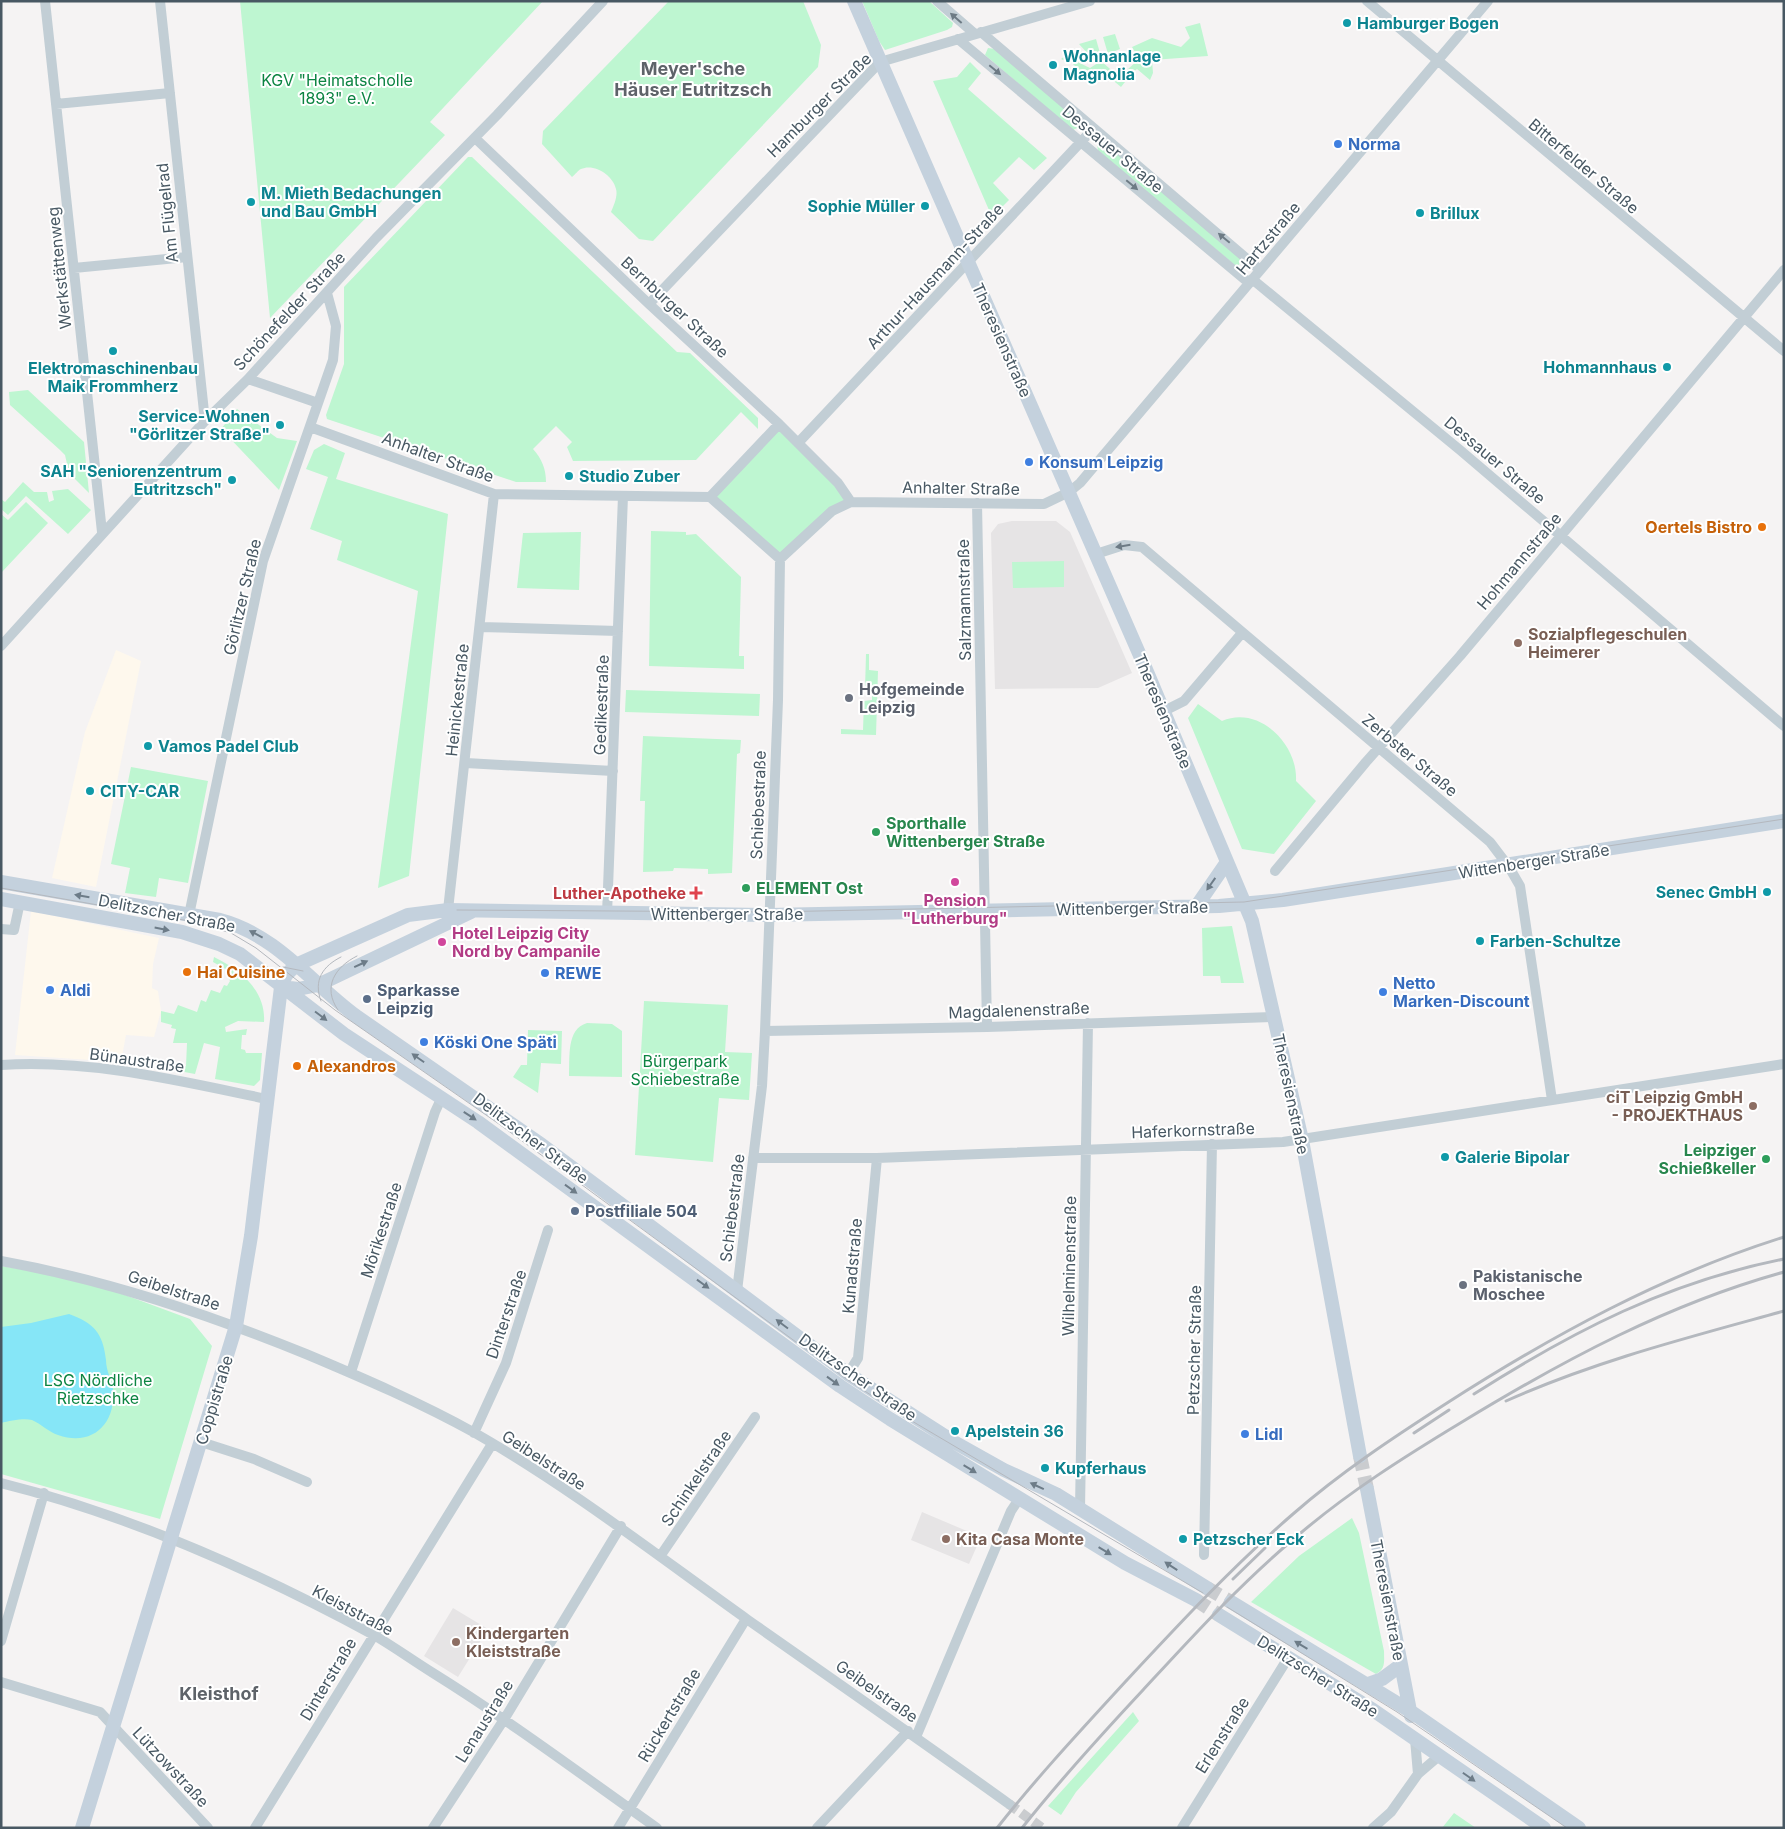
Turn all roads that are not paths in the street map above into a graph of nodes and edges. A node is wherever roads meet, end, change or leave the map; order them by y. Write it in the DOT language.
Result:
graph roads {
  1 [pos="45,1"];
  2 [pos="160,1"];
  3 [pos="603,1"];
  4 [pos="854,1"];
  5 [pos="938,1"];
  6 [pos="1090,1"];
  7 [pos="1367,1"];
  8 [pos="1488,1"];
  9 [pos="978,33"];
  10 [pos="958,39"];
  11 [pos="880,62"];
  12 [pos="1437,62"];
  13 [pos="170,93"];
  14 [pos="56,104"];
  15 [pos="1093,129"];
  16 [pos="475,138"];
  17 [pos="1082,142"];
  18 [pos="187,256"];
  19 [pos="968,263"];
  20 [pos="74,268"];
  21 [pos="1260,270"];
  22 [pos="1784,270"];
  23 [pos="1251,281"];
  24 [pos="327,293"];
  25 [pos="649,304"];
  26 [pos="1743,318"];
  27 [pos="1784,351"];
  28 [pos="248,379"];
  29 [pos="318,403"];
  30 [pos="205,421"];
  31 [pos="779,424"];
  32 [pos="310,427"];
  33 [pos="798,443"];
  34 [pos="1069,492"];
  35 [pos="494,494"];
  36 [pos="623,496"];
  37 [pos="710,497"];
  38 [pos="851,502"];
  39 [pos="977,503"];
  40 [pos="102,532"];
  41 [pos="1560,535"];
  42 [pos="1096,554"];
  43 [pos="780,559"];
  44 [pos="480,627"];
  45 [pos="618,631"];
  46 [pos="1242,633"];
  47 [pos="1,646"];
  48 [pos="1164,712"];
  49 [pos="1784,726"];
  50 [pos="1380,748"];
  51 [pos="466,763"];
  52 [pos="613,771"];
  53 [pos="1784,822"];
  54 [pos="1227,862"];
  55 [pos="1508,865"];
  56 [pos="1275,871"];
  57 [pos="1,882"];
  58 [pos="1,898"];
  59 [pos="20,902"];
  60 [pos="1245,904"];
  61 [pos="1196,907"];
  62 [pos="448,910"];
  63 [pos="474,911"];
  64 [pos="985,911"];
  65 [pos="607,914"];
  66 [pos="190,915"];
  67 [pos="768,915"];
  68 [pos="1,929"];
  69 [pos="296,964"];
  70 [pos="318,985"];
  71 [pos="281,987"];
  72 [pos="1274,1017"];
  73 [pos="1088,1024"];
  74 [pos="987,1027"];
  75 [pos="765,1031"];
  76 [pos="1784,1064"];
  77 [pos="1,1065"];
  78 [pos="268,1099"];
  79 [pos="442,1099"];
  80 [pos="1552,1100"];
  81 [pos="1302,1140"];
  82 [pos="1212,1144"];
  83 [pos="1086,1150"];
  84 [pos="753,1158"];
  85 [pos="877,1158"];
  86 [pos="548,1230"];
  87 [pos="1,1261"];
  88 [pos="737,1291"];
  89 [pos="236,1326"];
  90 [pos="350,1372"];
  91 [pos="848,1374"];
  92 [pos="755,1417"];
  93 [pos="474,1433"];
  94 [pos="201,1442"];
  95 [pos="492,1444"];
  96 [pos="1360,1456"];
  97 [pos="307,1482"];
  98 [pos="1,1483"];
  99 [pos="1366,1489"];
  100 [pos="44,1493"];
  101 [pos="1019,1499"];
  102 [pos="1080,1509"];
  103 [pos="621,1526"];
  104 [pos="170,1540"];
  105 [pos="660,1556"];
  106 [pos="1204,1556"];
  107 [pos="1207,1588"];
  108 [pos="1196,1600"];
  109 [pos="1231,1602"];
  110 [pos="1219,1615"];
  111 [pos="746,1619"];
  112 [pos="4,1622"];
  113 [pos="373,1635"];
  114 [pos="1,1641"];
  115 [pos="1288,1658"];
  116 [pos="1401,1664"];
  117 [pos="1,1682"];
  118 [pos="1368,1684"];
  119 [pos="1410,1711"];
  120 [pos="504,1718"];
  121 [pos="112,1727"];
  122 [pos="912,1734"];
  123 [pos="1415,1739"];
  124 [pos="1439,1756"];
  125 [pos="1418,1774"];
  126 [pos="1009,1804"];
  127 [pos="630,1808"];
  128 [pos="82,1828"];
  129 [pos="208,1828"];
  130 [pos="255,1828"];
  131 [pos="433,1828"];
  132 [pos="618,1828"];
  133 [pos="656,1828"];
  134 [pos="817,1828"];
  135 [pos="1182,1828"];
  136 [pos="1373,1828"];
  137 [pos="1544,1828"];
  138 [pos="1579,1828"];
  1 -- 14 [label="street, Werkstättenweg"];
  2 -- 13 [label="street, Am Flügelrad"];
  3 -- 16 [label="street, Schönefelder Straße"];
  4 -- 11 [label="main road, Theresienstraße"];
  9 -- 5 [label="street, Dessauer Straße, one-way"];
  6 -- 9 [label="street, Hamburger Straße"];
  7 -- 12 [label="street, Bitterfelder Straße"];
  8 -- 12 [label="street, Hartzstraße"];
  9 -- 10 [label="street, Hamburger Straße"];
  9 -- 15 [label="street, Dessauer Straße"];
  10 -- 11 [label="street, Hamburger Straße"];
  10 -- 17 [label="street, Dessauer Straße, one-way"];
  11 -- 19 [label="main road, Theresienstraße"];
  11 -- 25 [label="street, Hamburger Straße"];
  12 -- 21 [label="street, Hartzstraße"];
  12 -- 26 [label="street, Bitterfelder Straße"];
  13 -- 14 [label="street"];
  13 -- 18 [label="street, Am Flügelrad"];
  14 -- 20 [label="street, Werkstättenweg"];
  15 -- 17 [label="street, Arthur-Hausmann-Straße"];
  21 -- 15 [label="street, Dessauer Straße, one-way"];
  16 -- 24 [label="street, Schönefelder Straße"];
  16 -- 25 [label="street, Bernburger Straße"];
  17 -- 19 [label="street, Arthur-Hausmann-Straße"];
  17 -- 23 [label="street, Dessauer Straße, one-way"];
  18 -- 20 [label="street"];
  18 -- 30 [label="street, Am Flügelrad"];
  19 -- 33 [label="street, Arthur-Hausmann-Straße"];
  19 -- 34 [label="main road, Theresienstraße"];
  20 -- 40 [label="street, Werkstättenweg"];
  21 -- 23 [label="street, Hartzstraße"];
  22 -- 26 [label="street, Hohmannstraße"];
  23 -- 34 [label="street, Hartzstraße"];
  23 -- 41 [label="street, Dessauer Straße"];
  24 -- 28 [label="street, Schönefelder Straße"];
  24 -- 29 [label="street, Görlitzer Straße"];
  25 -- 31 [label="street, Bernburger Straße"];
  26 -- 27 [label="street, Bitterfelder Straße"];
  26 -- 41 [label="street, Hohmannstraße"];
  28 -- 29 [label="street"];
  28 -- 30 [label="street, Schönefelder Straße"];
  29 -- 32 [label="street, Görlitzer Straße"];
  30 -- 40 [label="street, Schönefelder Straße"];
  31 -- 33 [label="street, Bernburger Straße"];
  31 -- 37 [label="street"];
  32 -- 35 [label="street, Anhalter Straße"];
  32 -- 66 [label="street, Görlitzer Straße"];
  33 -- 38 [label="street, Bernburger Straße"];
  34 -- 39 [label="street, Anhalter Straße"];
  34 -- 42 [label="main road, Theresienstraße"];
  35 -- 36 [label="street, Anhalter Straße"];
  35 -- 44 [label="street, Heinickestraße"];
  36 -- 37 [label="street, Anhalter Straße"];
  36 -- 45 [label="street, Gedikestraße"];
  37 -- 43 [label="street"];
  38 -- 39 [label="street, Anhalter Straße"];
  38 -- 43 [label="street"];
  39 -- 64 [label="street, Salzmannstraße"];
  40 -- 47 [label="street, Schönefelder Straße"];
  41 -- 49 [label="street, Dessauer Straße"];
  41 -- 50 [label="street, Hohmannstraße"];
  46 -- 42 [label="street, Zerbster Straße, one-way"];
  42 -- 48 [label="main road, Theresienstraße"];
  43 -- 67 [label="street, Schiebestraße"];
  44 -- 45 [label="street"];
  44 -- 51 [label="street, Heinickestraße"];
  45 -- 52 [label="street, Gedikestraße"];
  46 -- 48 [label="street"];
  46 -- 50 [label="street, Zerbster Straße"];
  48 -- 54 [label="main road, Theresienstraße"];
  50 -- 55 [label="street, Zerbster Straße"];
  50 -- 56 [label="street, Hohmannstraße"];
  51 -- 52 [label="street"];
  51 -- 62 [label="street, Heinickestraße"];
  52 -- 65 [label="street, Gedikestraße"];
  53 -- 55 [label="main road, Wittenberger Straße"];
  54 -- 60 [label="main road, Theresienstraße"];
  54 -- 61 [label="main road, one-way"];
  55 -- 60 [label="main road, Wittenberger Straße"];
  55 -- 80 [label="street, Zerbster Straße"];
  66 -- 57 [label="main road, Delitzscher Straße, one-way"];
  58 -- 59 [label="main road, Delitzscher Straße"];
  59 -- 68 [label="street"];
  59 -- 71 [label="main road, Delitzscher Straße, one-way"];
  60 -- 61 [label="main road, Wittenberger Straße"];
  60 -- 72 [label="main road, Theresienstraße"];
  61 -- 64 [label="main road, Wittenberger Straße"];
  62 -- 63 [label="main road, Wittenberger Straße"];
  62 -- 69 [label="main road, Wittenberger Straße"];
  63 -- 65 [label="main road, Wittenberger Straße"];
  70 -- 63 [label="main road, Wittenberger Straße, one-way"];
  64 -- 67 [label="main road, Wittenberger Straße"];
  64 -- 74 [label="street, Salzmannstraße"];
  65 -- 67 [label="main road, Wittenberger Straße"];
  69 -- 66 [label="main road, Delitzscher Straße, one-way"];
  67 -- 75 [label="street, Schiebestraße"];
  69 -- 70 [label="main road, Delitzscher Straße"];
  69 -- 71 [label="main road, Coppistraße"];
  70 -- 71 [label="main road, Wittenberger Straße"];
  88 -- 70 [label="main road, Delitzscher Straße, one-way"];
  71 -- 78 [label="main road, Coppistraße"];
  71 -- 79 [label="main road, Delitzscher Straße, one-way"];
  72 -- 73 [label="street, Magdalenenstraße"];
  72 -- 81 [label="main road, Theresienstraße"];
  73 -- 74 [label="street, Magdalenenstraße"];
  73 -- 83 [label="street, Wilhelminenstraße"];
  74 -- 75 [label="street, Magdalenenstraße"];
  75 -- 84 [label="street, Schiebestraße"];
  76 -- 80 [label="street, Haferkornstraße"];
  77 -- 78 [label="street, Bünaustraße"];
  78 -- 89 [label="main road, Coppistraße"];
  79 -- 90 [label="street, Mörikestraße"];
  79 -- 101 [label="main road, Delitzscher Straße, one-way"];
  80 -- 81 [label="street, Haferkornstraße"];
  81 -- 82 [label="street, Haferkornstraße"];
  81 -- 96 [label="main road, Theresienstraße"];
  82 -- 83 [label="street, Haferkornstraße"];
  82 -- 106 [label="street, Petzscher Straße"];
  83 -- 85 [label="street, Haferkornstraße"];
  83 -- 102 [label="street, Wilhelminenstraße"];
  84 -- 85 [label="street, Haferkornstraße"];
  84 -- 88 [label="street, Schiebestraße"];
  85 -- 91 [label="street, Kunadstraße"];
  86 -- 93 [label="street, Dinterstraße"];
  87 -- 89 [label="street, Geibelstraße"];
  91 -- 88 [label="main road, Delitzscher Straße, one-way"];
  89 -- 90 [label="street, Geibelstraße"];
  89 -- 94 [label="main road, Coppistraße"];
  90 -- 93 [label="street, Geibelstraße"];
  102 -- 91 [label="main road, Delitzscher Straße, one-way"];
  92 -- 105 [label="street, Schinkelstraße"];
  93 -- 95 [label="street, Geibelstraße"];
  94 -- 97 [label="street"];
  94 -- 104 [label="main road, Coppistraße"];
  95 -- 103 [label="street, Geibelstraße"];
  95 -- 113 [label="street, Dinterstraße"];
  98 -- 100 [label="street, Kleiststraße"];
  99 -- 116 [label="main road, Theresienstraße"];
  100 -- 104 [label="street, Kleiststraße"];
  100 -- 112 [label="street"];
  101 -- 108 [label="main road, Delitzscher Straße, one-way"];
  101 -- 122 [label="street"];
  107 -- 102 [label="main road, Delitzscher Straße, one-way"];
  103 -- 105 [label="street, Geibelstraße"];
  103 -- 120 [label="street, Lenaustraße"];
  104 -- 113 [label="street, Kleiststraße"];
  104 -- 121 [label="main road, Coppistraße"];
  105 -- 111 [label="street, Geibelstraße"];
  118 -- 109 [label="main road, Delitzscher Straße, one-way"];
  110 -- 115 [label="main road, Delitzscher Straße"];
  111 -- 122 [label="street, Geibelstraße"];
  111 -- 127 [label="street, Rückertstraße"];
  112 -- 114 [label="street"];
  113 -- 120 [label="street, Kleiststraße"];
  113 -- 130 [label="street, Dinterstraße"];
  115 -- 123 [label="main road, Delitzscher Straße"];
  115 -- 135 [label="street, Erlenstraße"];
  116 -- 118 [label="main road"];
  116 -- 119 [label="main road, Theresienstraße"];
  117 -- 121 [label="street, Lützowstraße"];
  118 -- 119 [label="main road, Delitzscher Straße"];
  119 -- 123 [label="main road"];
  119 -- 138 [label="main road, Delitzscher Straße"];
  120 -- 127 [label="street, Kleiststraße"];
  120 -- 131 [label="street, Lenaustraße"];
  121 -- 128 [label="main road, Coppistraße"];
  121 -- 129 [label="street, Lützowstraße"];
  122 -- 126 [label="street, Geibelstraße"];
  122 -- 134 [label="street"];
  123 -- 124 [label="main road, Delitzscher Straße"];
  123 -- 125 [label="street"];
  124 -- 125 [label="street"];
  124 -- 137 [label="main road, Delitzscher Straße, one-way"];
  125 -- 136 [label="street"];
  127 -- 132 [label="street, Rückertstraße"];
  127 -- 133 [label="street, Kleiststraße"];
}
